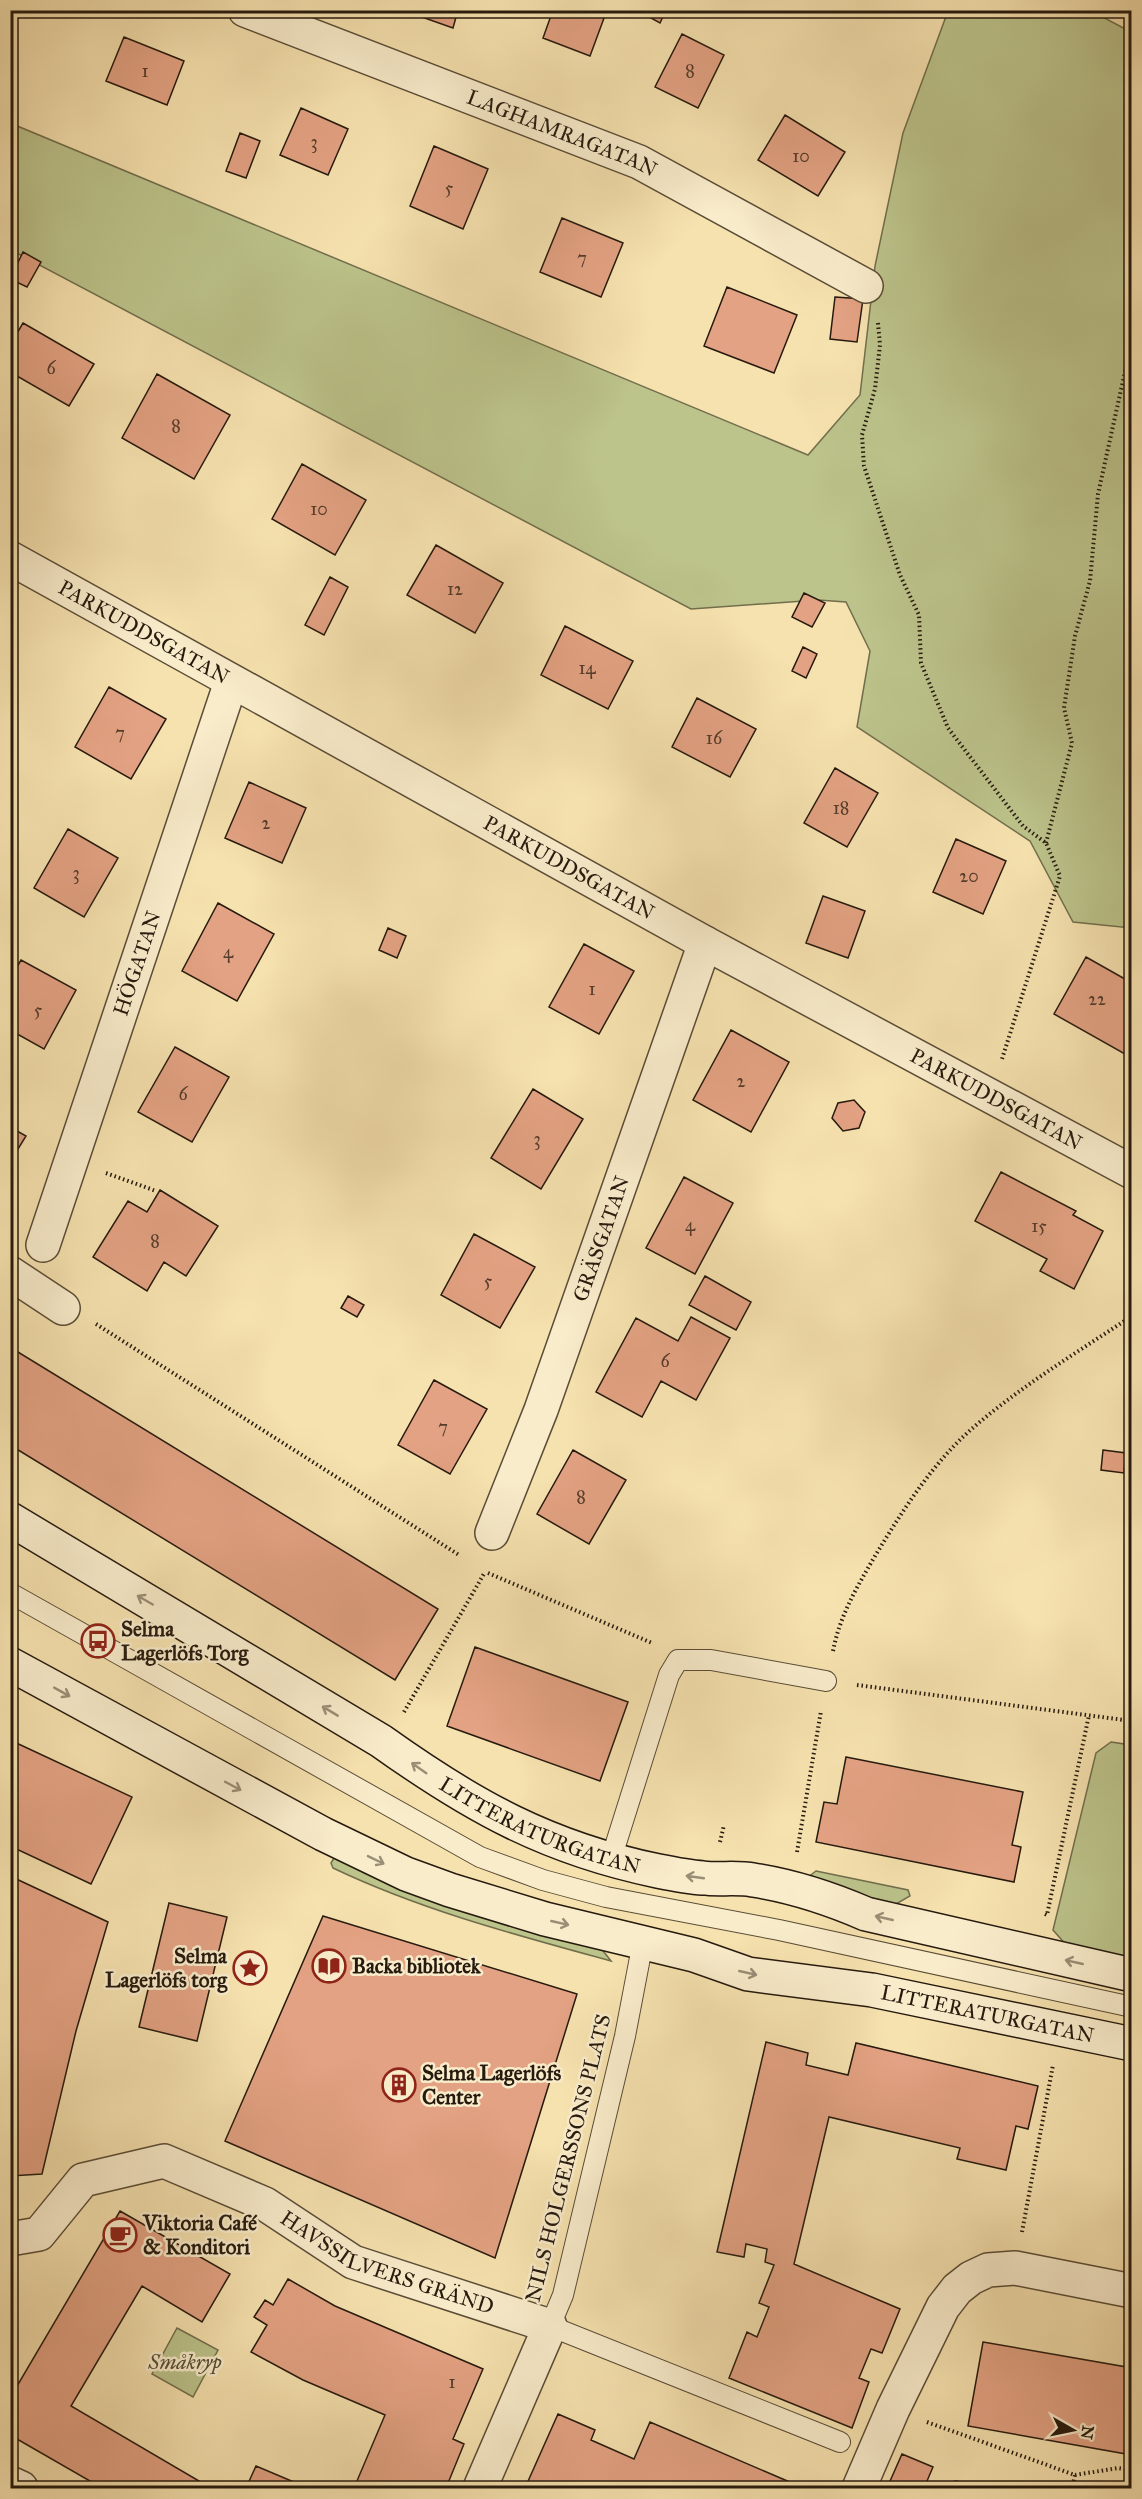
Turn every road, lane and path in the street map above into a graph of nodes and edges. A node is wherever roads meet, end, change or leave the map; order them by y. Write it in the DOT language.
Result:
graph roads {
  1 [pos="245,10"];
  2 [pos="866,286"];
  3 [pos="1131,339"];
  4 [pos="10,558"];
  5 [pos="231,682"];
  6 [pos="1046,843"];
  7 [pos="705,943"];
  8 [pos="990,1097"];
  9 [pos="104,1172"];
  10 [pos="1131,1172"];
  11 [pos="156,1191"];
  12 [pos="43,1245"];
  13 [pos="10,1273"];
  14 [pos="63,1308"];
  15 [pos="1131,1316"];
  16 [pos="10,1519"];
  17 [pos="492,1533"];
  18 [pos="465,1558"];
  19 [pos="480,1568"];
  20 [pos="485,1572"];
  21 [pos="10,1593"];
  22 [pos="678,1660"];
  23 [pos="10,1664"];
  24 [pos="826,1681"];
  25 [pos="1089,1715"];
  26 [pos="401,1717"];
  27 [pos="1131,1721"];
  28 [pos="724,1825"];
  29 [pos="718,1848"];
  30 [pos="611,1859"];
  31 [pos="795,1860"];
  32 [pos="1036,1912"];
  33 [pos="643,1942"];
  34 [pos="1131,1975"];
  35 [pos="1131,2007"];
  36 [pos="1131,2044"];
  37 [pos="1044,2059"];
  38 [pos="10,2239"];
  39 [pos="1015,2268"];
  40 [pos="1131,2291"];
  41 [pos="550,2326"];
  42 [pos="893,2409"];
  43 [pos="840,2442"];
  44 [pos="1131,2470"];
  45 [pos="1075,2475"];
  46 [pos="10,2483"];
  47 [pos="21,2488"];
  48 [pos="480,2488"];
  49 [pos="859,2488"];
  50 [pos="1072,2488"];
  1 -- 2 [label="street, LAGHAMRAGATAN"];
  2 -- 6 [label="path"];
  3 -- 6 [label="path"];
  4 -- 5 [label="street, PARKUDDSGATAN"];
  5 -- 7 [label="street, PARKUDDSGATAN"];
  5 -- 12 [label="street, HÖGATAN"];
  6 -- 8 [label="path"];
  7 -- 8 [label="street, PARKUDDSGATAN"];
  7 -- 17 [label="street, GRÄSGATAN"];
  8 -- 10 [label="street, PARKUDDSGATAN"];
  9 -- 11 [label="path"];
  13 -- 14 [label="street"];
  14 -- 18 [label="path"];
  15 -- 24 [label="path"];
  30 -- 16 [label="street, LITTERATURGATAN, one-way"];
  19 -- 20 [label="path"];
  20 -- 22 [label="path"];
  20 -- 26 [label="path"];
  21 -- 35 [label="lane"];
  22 -- 24 [label="lane"];
  22 -- 30 [label="lane"];
  23 -- 33 [label="street, LITTERATURGATAN, one-way"];
  24 -- 25 [label="path"];
  24 -- 31 [label="path"];
  25 -- 27 [label="path"];
  25 -- 32 [label="path"];
  28 -- 29 [label="path"];
  34 -- 30 [label="street, LITTERATURGATAN, one-way"];
  33 -- 36 [label="street, LITTERATURGATAN, one-way"];
  33 -- 41 [label="lane, NILS HOLGERSSONS PLATS"];
  37 -- 39 [label="path"];
  38 -- 41 [label="street, HAVSSILVERS GRÄND"];
  39 -- 40 [label="street"];
  39 -- 42 [label="street"];
  41 -- 43 [label="lane, NILS HOLGERSSONS PLATS"];
  41 -- 48 [label="street"];
  42 -- 45 [label="path"];
  42 -- 49 [label="street"];
  44 -- 45 [label="path"];
  45 -- 50 [label="path"];
  46 -- 47 [label="street"];
}
